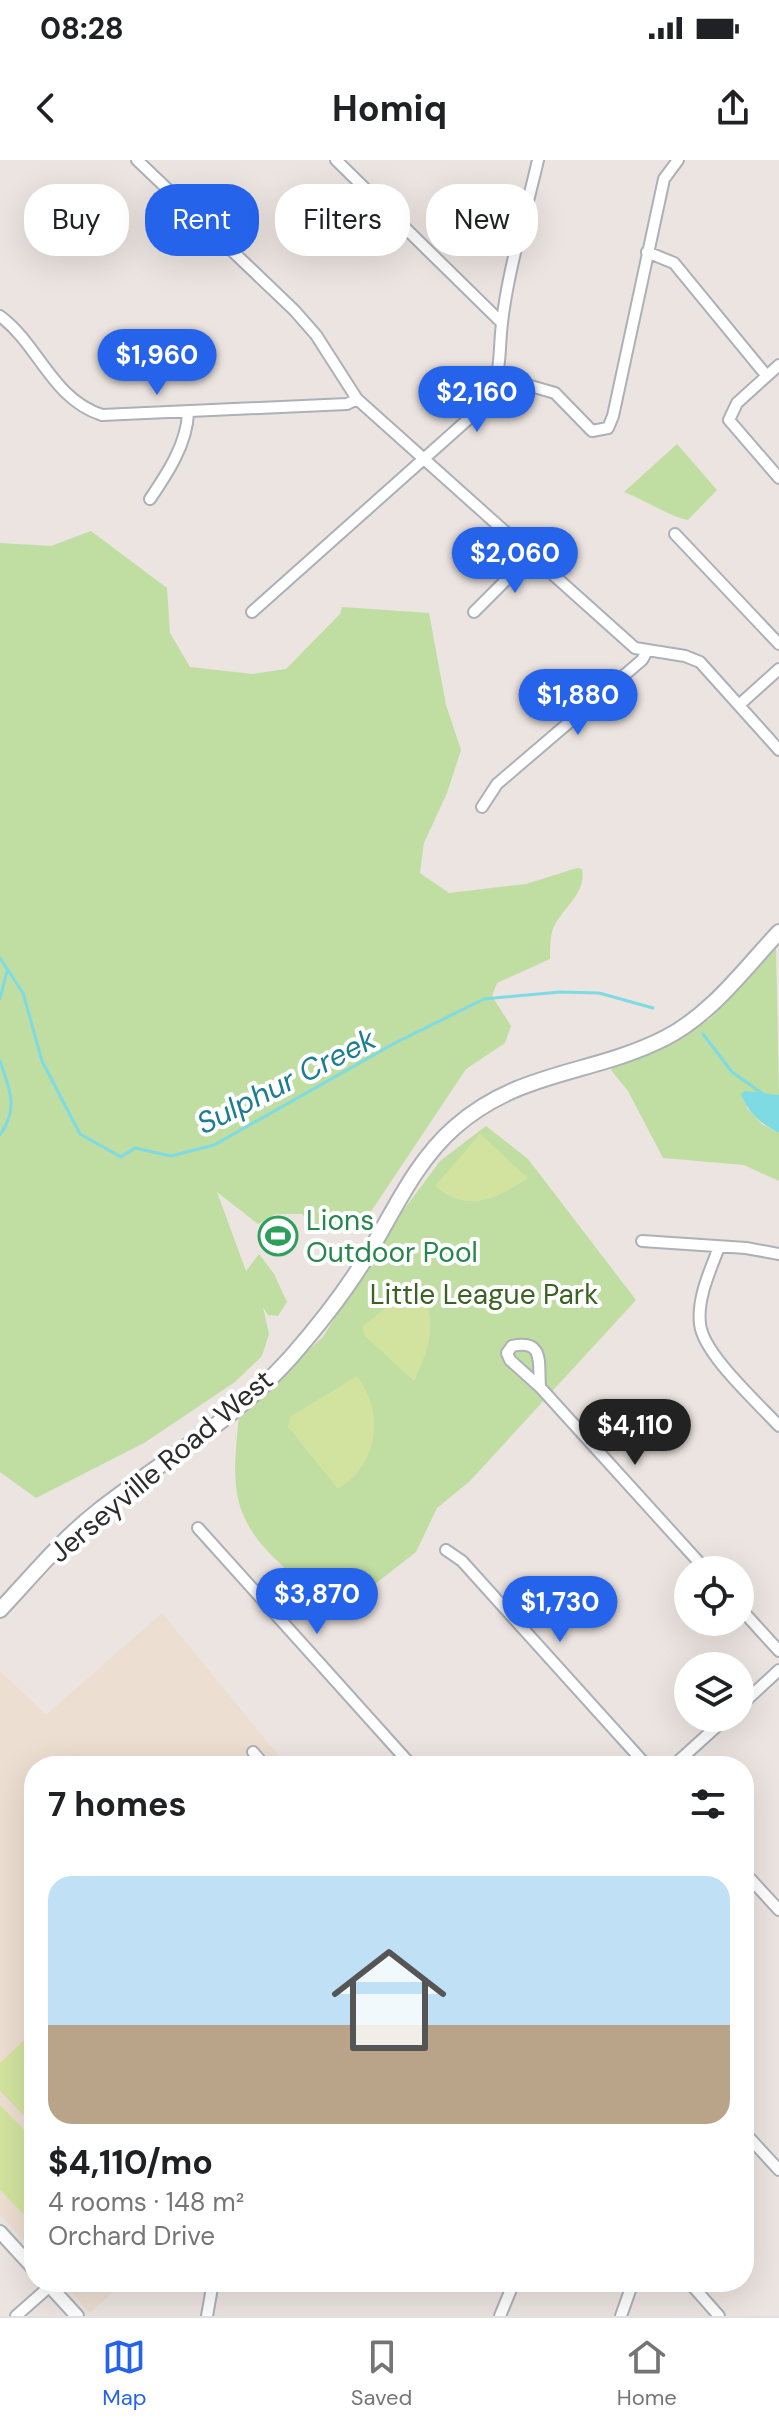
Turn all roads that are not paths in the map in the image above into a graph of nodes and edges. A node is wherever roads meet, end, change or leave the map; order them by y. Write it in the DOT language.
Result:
graph roads {
  1 [pos="137,160"];
  2 [pos="336,160"];
  3 [pos="538,160"];
  4 [pos="678,160"];
  5 [pos="647,252"];
  6 [pos="0,316"];
  7 [pos="502,323"];
  8 [pos="779,365"];
  9 [pos="766,375"];
  10 [pos="499,377"];
  11 [pos="357,399"];
  12 [pos="188,413"];
  13 [pos="424,458"];
  14 [pos="779,478"];
  15 [pos="150,499"];
  16 [pos="675,534"];
  17 [pos="532,554"];
  18 [pos="252,612"];
  19 [pos="474,612"];
  20 [pos="779,644"];
  21 [pos="647,651"];
  22 [pos="779,669"];
  23 [pos="739,705"];
  24 [pos="779,750"];
  25 [pos="482,807"];
  26 [pos="779,932"];
  27 [pos="642,1241"];
  28 [pos="719,1247"];
  29 [pos="779,1254"];
  30 [pos="540,1387"];
  31 [pos="779,1426"];
  32 [pos="198,1528"];
  33 [pos="446,1550"];
  34 [pos="693,1556"];
  35 [pos="0,1610"];
  36 [pos="754,1623"];
  37 [pos="779,1651"];
  38 [pos="779,1670"];
  39 [pos="754,1693"];
  40 [pos="711,1732"];
  41 [pos="253,1752"];
  42 [pos="256,1756"];
  43 [pos="403,1756"];
  44 [pos="638,1756"];
  45 [pos="684,1756"];
  46 [pos="754,1883"];
  47 [pos="779,1910"];
  48 [pos="754,2143"];
  49 [pos="779,2170"];
  50 [pos="0,2232"];
  51 [pos="24,2258"];
  52 [pos="40,2292"];
  53 [pos="55,2292"];
  54 [pos="211,2292"];
  55 [pos="510,2292"];
  56 [pos="629,2292"];
  57 [pos="698,2292"];
  58 [pos="16,2316"];
  59 [pos="77,2316"];
  60 [pos="207,2316"];
  61 [pos="500,2316"];
  62 [pos="621,2316"];
  63 [pos="719,2316"];
  1 -- 11 [label="street"];
  2 -- 7 [label="street"];
  3 -- 7 [label="street"];
  4 -- 5 [label="street"];
  5 -- 9 [label="street"];
  5 -- 10 [label="street"];
  6 -- 12 [label="street"];
  7 -- 10 [label="street"];
  8 -- 9 [label="street"];
  9 -- 14 [label="street"];
  10 -- 13 [label="street"];
  11 -- 12 [label="street"];
  11 -- 13 [label="street"];
  12 -- 15 [label="street"];
  13 -- 17 [label="street"];
  13 -- 18 [label="street"];
  16 -- 20 [label="street"];
  17 -- 19 [label="street"];
  17 -- 21 [label="street"];
  21 -- 23 [label="street"];
  21 -- 25 [label="street"];
  22 -- 23 [label="street"];
  23 -- 24 [label="street"];
  26 -- 35 [label="main road, Jerseyville Road West"];
  27 -- 28 [label="street"];
  28 -- 29 [label="street"];
  28 -- 31 [label="street"];
  30 -- 34 [label="street"];
  32 -- 43 [label="street"];
  33 -- 44 [label="street"];
  36 -- 37 [label="street"];
  38 -- 39 [label="street"];
  40 -- 45 [label="street"];
  41 -- 42 [label="street"];
  46 -- 47 [label="street"];
  48 -- 49 [label="street"];
  50 -- 51 [label="street"];
  52 -- 58 [label="street"];
  53 -- 59 [label="street"];
  54 -- 60 [label="street"];
  55 -- 61 [label="street"];
  56 -- 62 [label="street"];
  57 -- 63 [label="street"];
}
